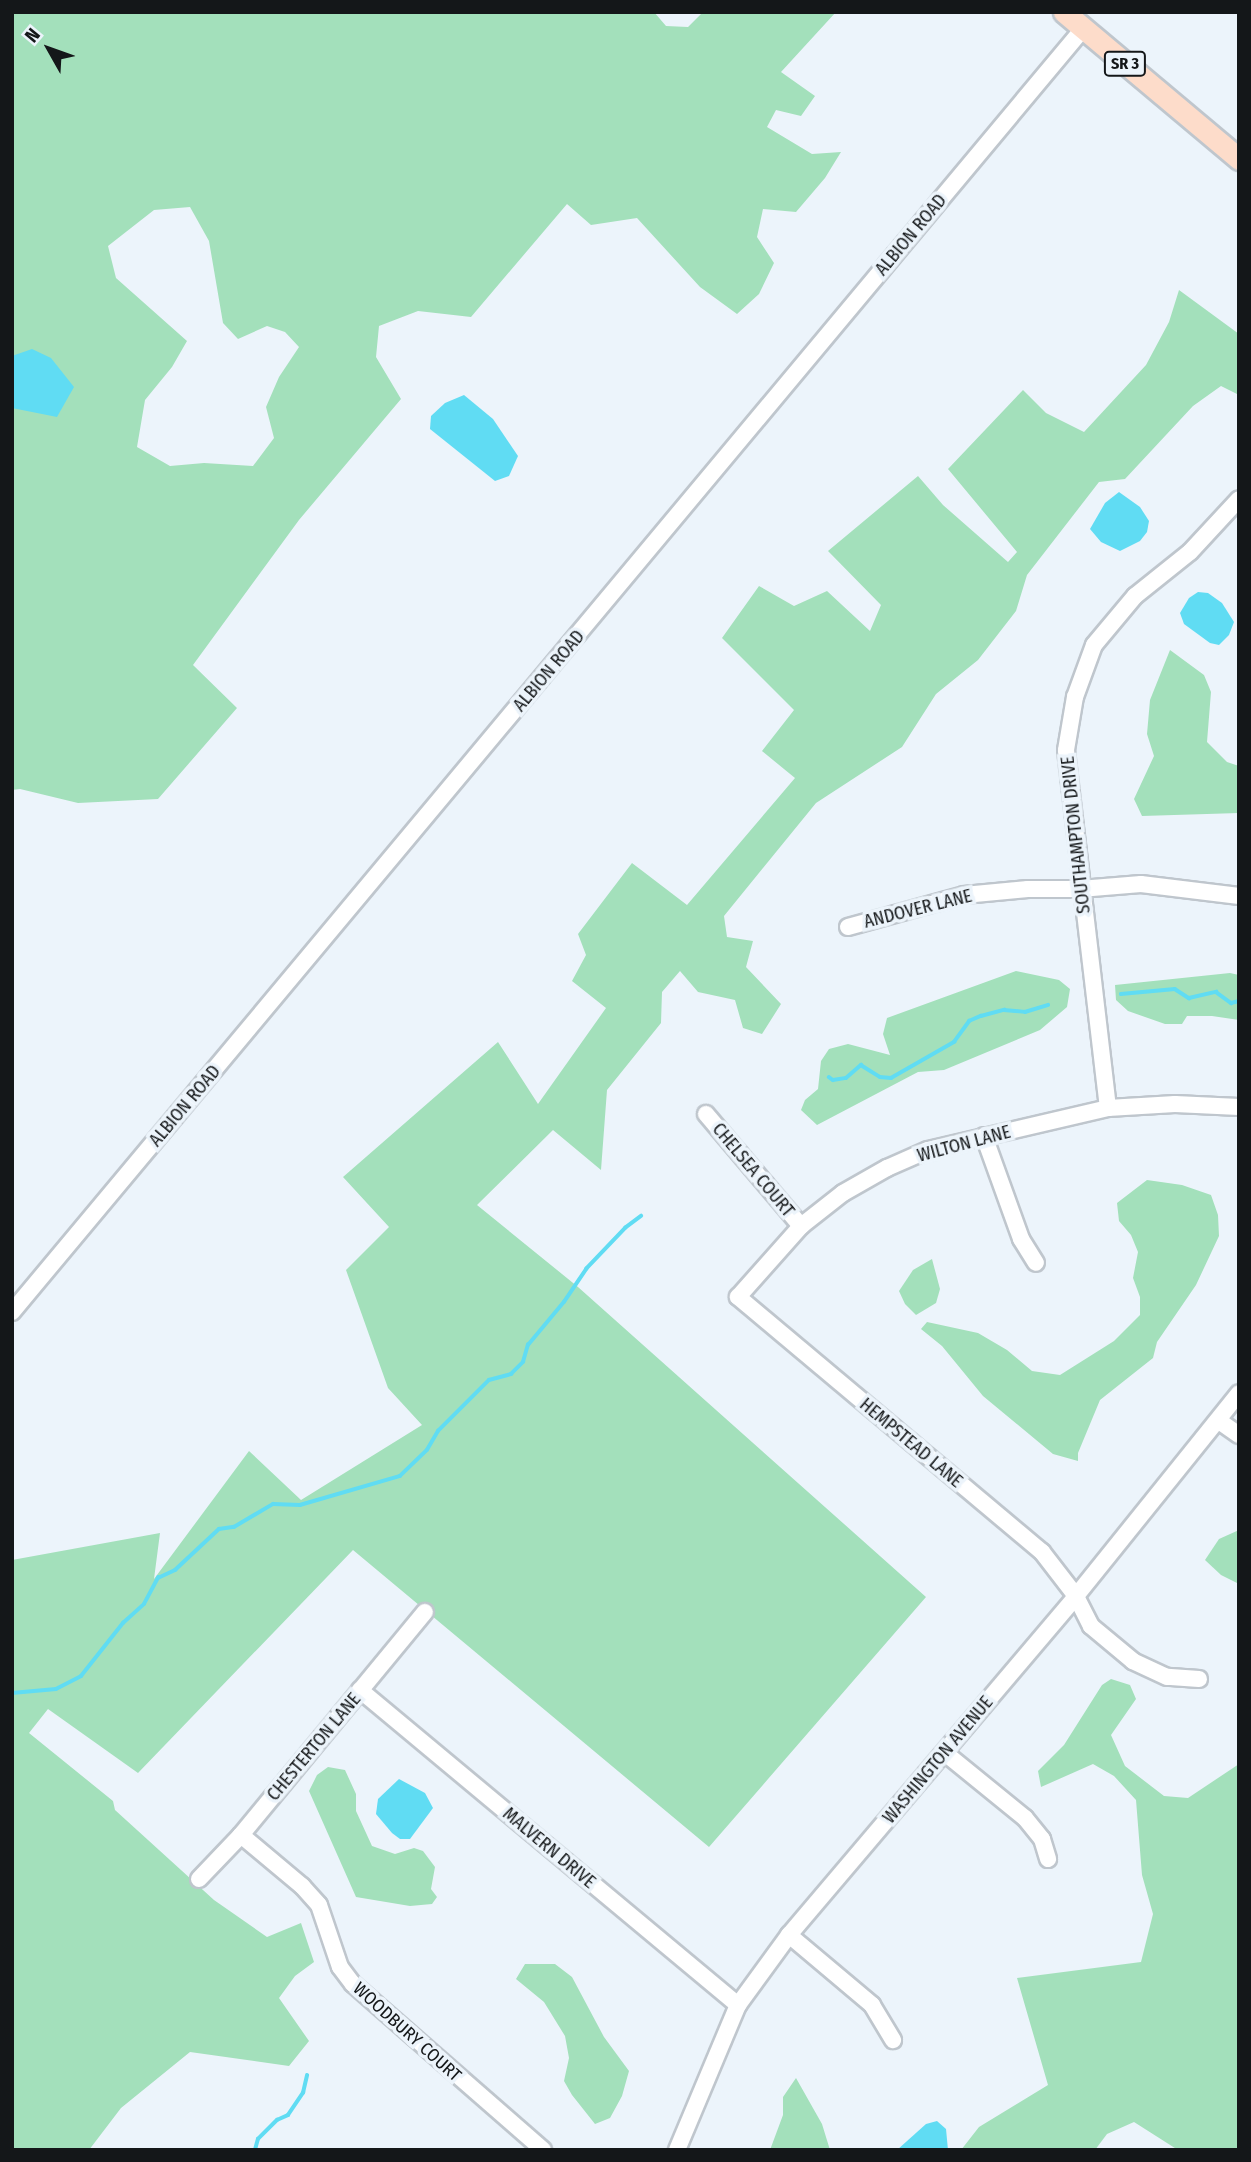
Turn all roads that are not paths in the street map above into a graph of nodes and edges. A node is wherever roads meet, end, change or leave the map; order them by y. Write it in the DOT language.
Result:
graph roads {
  1 [pos="1064,12"];
  2 [pos="1083,29"];
  3 [pos="1239,159"];
  4 [pos="1239,499"];
  5 [pos="1080,889"];
  6 [pos="1239,896"];
  7 [pos="848,927"];
  8 [pos="1239,1107"];
  9 [pos="1108,1108"];
  10 [pos="706,1114"];
  11 [pos="984,1136"];
  12 [pos="801,1226"];
  13 [pos="1036,1263"];
  14 [pos="738,1297"];
  15 [pos="12,1312"];
  16 [pos="1239,1393"];
  17 [pos="1219,1421"];
  18 [pos="1239,1434"];
  19 [pos="1076,1597"];
  20 [pos="425,1612"];
  21 [pos="1199,1679"];
  22 [pos="360,1690"];
  23 [pos="945,1753"];
  24 [pos="241,1835"];
  25 [pos="1048,1859"];
  26 [pos="199,1879"];
  27 [pos="789,1935"];
  28 [pos="738,2005"];
  29 [pos="893,2040"];
  30 [pos="543,2150"];
  31 [pos="677,2150"];
  1 -- 2 [label="main road, SR 3"];
  2 -- 3 [label="main road, SR 3"];
  2 -- 15 [label="street, ALBION ROAD"];
  4 -- 5 [label="street, SOUTHAMPTON DRIVE"];
  5 -- 6 [label="street, ANDOVER LANE"];
  5 -- 7 [label="street, ANDOVER LANE"];
  5 -- 9 [label="street, SOUTHAMPTON DRIVE"];
  8 -- 9 [label="street, WILTON LANE"];
  9 -- 11 [label="street, WILTON LANE"];
  10 -- 12 [label="street, CHELSEA COURT"];
  11 -- 12 [label="street, WILTON LANE"];
  11 -- 13 [label="street"];
  12 -- 14 [label="street, WILTON LANE"];
  14 -- 19 [label="street, HEMPSTEAD LANE"];
  16 -- 17 [label="street, WASHINGTON AVENUE"];
  17 -- 18 [label="street"];
  17 -- 19 [label="street, WASHINGTON AVENUE"];
  19 -- 21 [label="street, HEMPSTEAD LANE"];
  19 -- 23 [label="street, WASHINGTON AVENUE"];
  20 -- 22 [label="street, CHESTERTON LANE"];
  22 -- 24 [label="street, CHESTERTON LANE"];
  22 -- 28 [label="street, MALVERN DRIVE"];
  23 -- 25 [label="street"];
  23 -- 27 [label="street, WASHINGTON AVENUE"];
  24 -- 26 [label="street, CHESTERTON LANE"];
  24 -- 30 [label="street, WOODBURY COURT"];
  27 -- 28 [label="street, WASHINGTON AVENUE"];
  27 -- 29 [label="street"];
  28 -- 31 [label="street, WASHINGTON AVENUE"];
}
